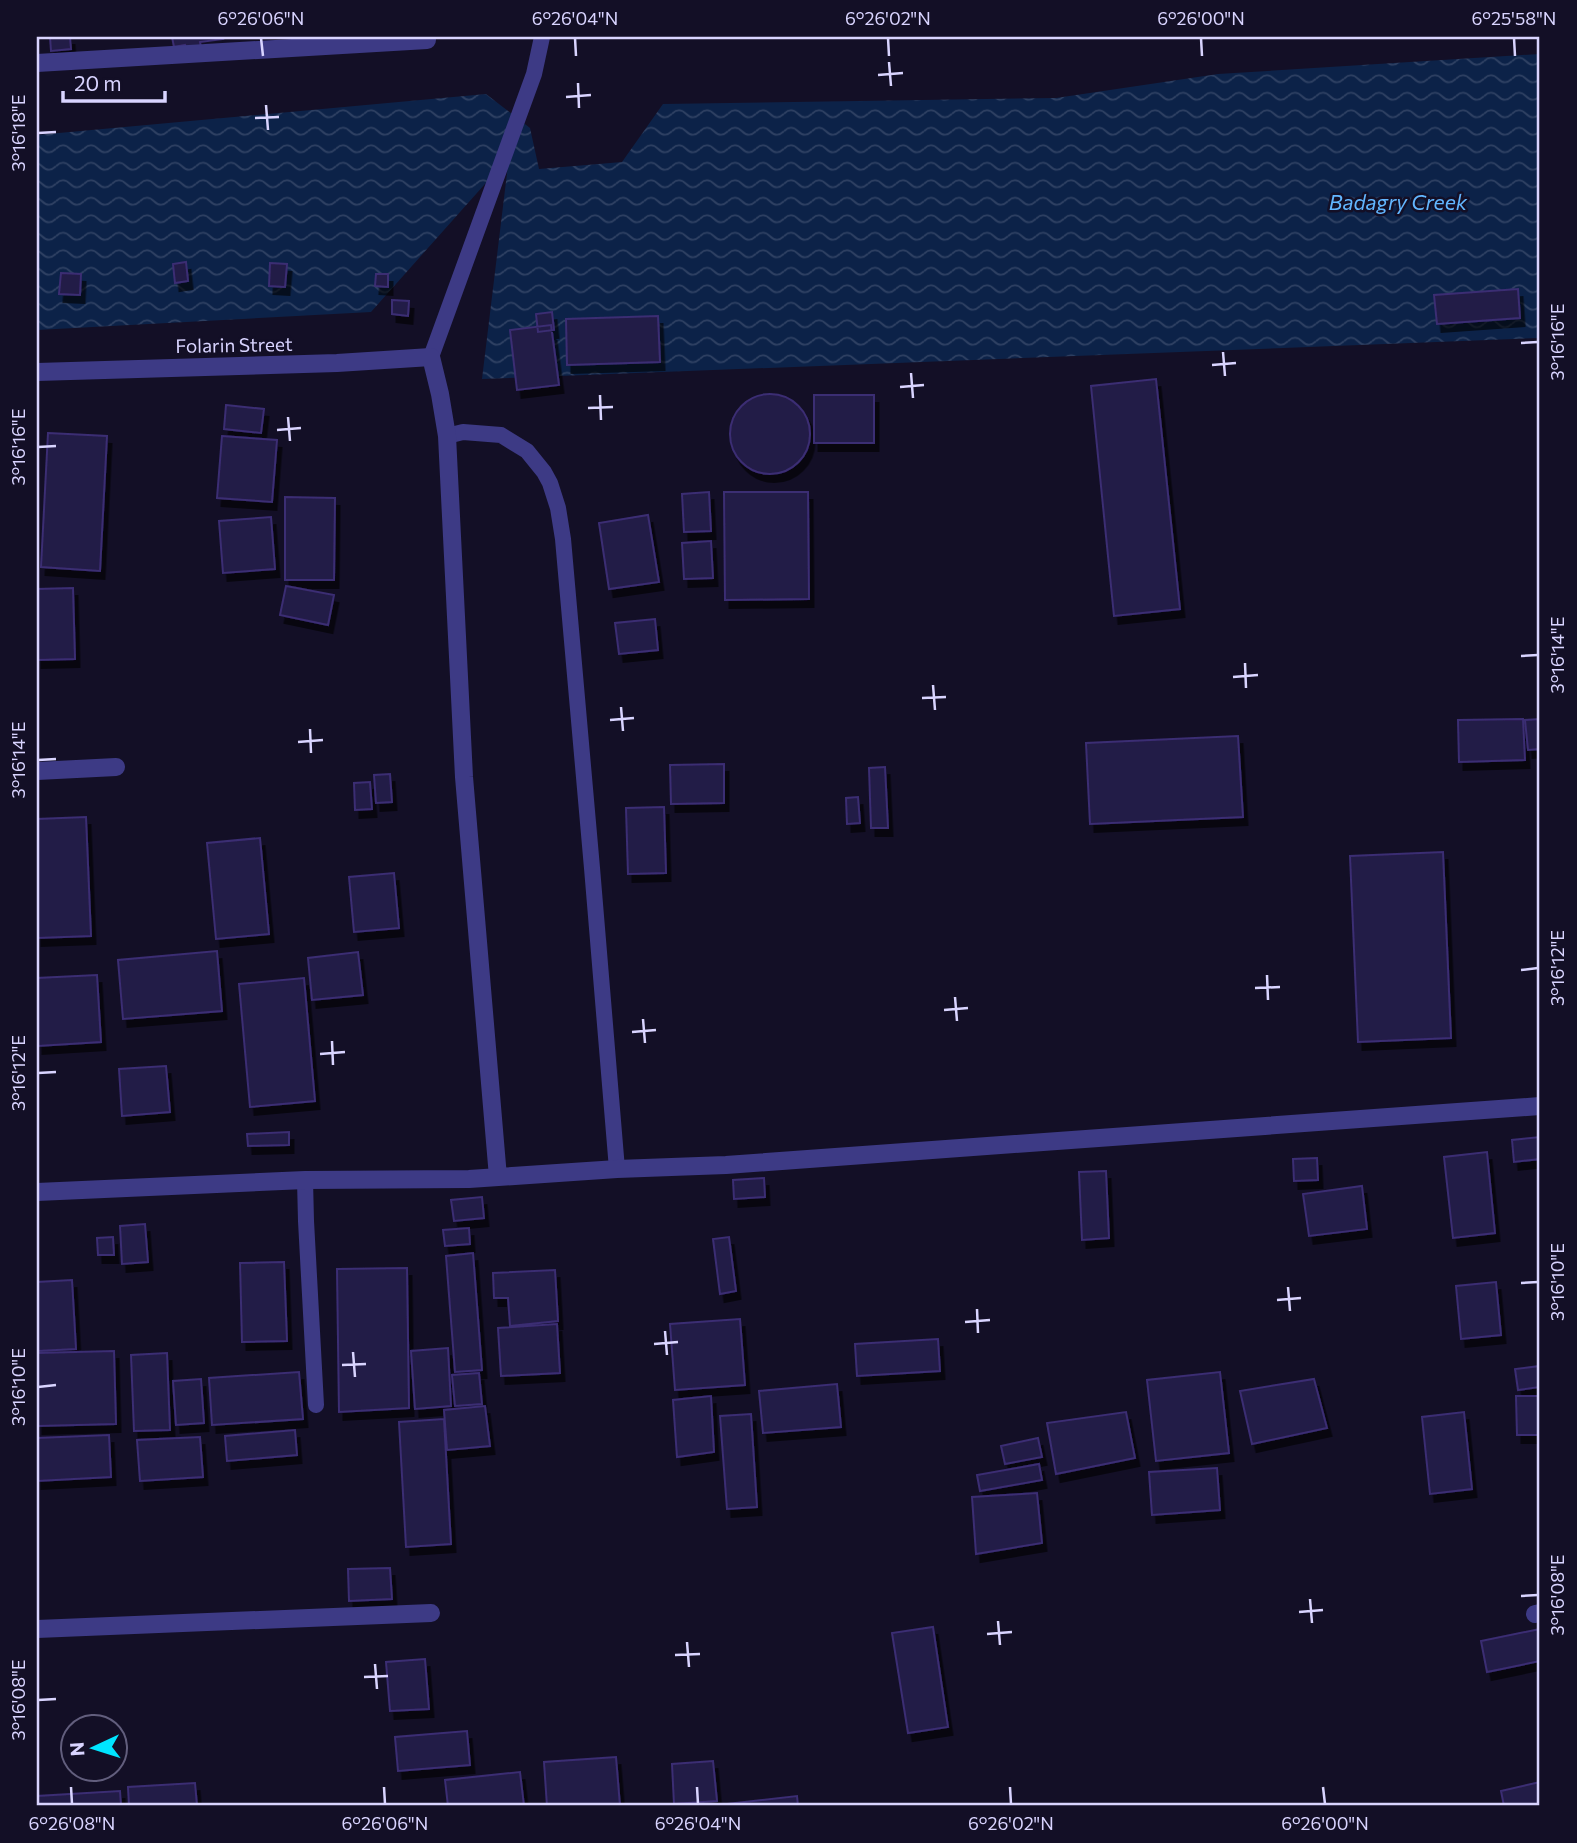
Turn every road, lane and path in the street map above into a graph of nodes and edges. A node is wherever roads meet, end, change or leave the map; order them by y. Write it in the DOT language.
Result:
graph roads {
  1 [pos="542,37"];
  2 [pos="427,40"];
  3 [pos="37,63"];
  4 [pos="431,357"];
  5 [pos="37,372"];
  6 [pos="447,436"];
  7 [pos="116,767"];
  8 [pos="37,771"];
  9 [pos="1540,1106"];
  10 [pos="617,1169"];
  11 [pos="498,1177"];
  12 [pos="305,1181"];
  13 [pos="37,1192"];
  14 [pos="316,1405"];
  15 [pos="431,1613"];
  16 [pos="37,1629"];
  1 -- 4 [label="lane"];
  2 -- 3 [label="street"];
  4 -- 5 [label="street, Folarin Street"];
  4 -- 6 [label="street"];
  6 -- 10 [label="lane"];
  6 -- 11 [label="street"];
  7 -- 8 [label="street"];
  9 -- 10 [label="street"];
  10 -- 11 [label="street"];
  11 -- 12 [label="street"];
  12 -- 13 [label="street"];
  12 -- 14 [label="lane"];
  15 -- 16 [label="street"];
}
